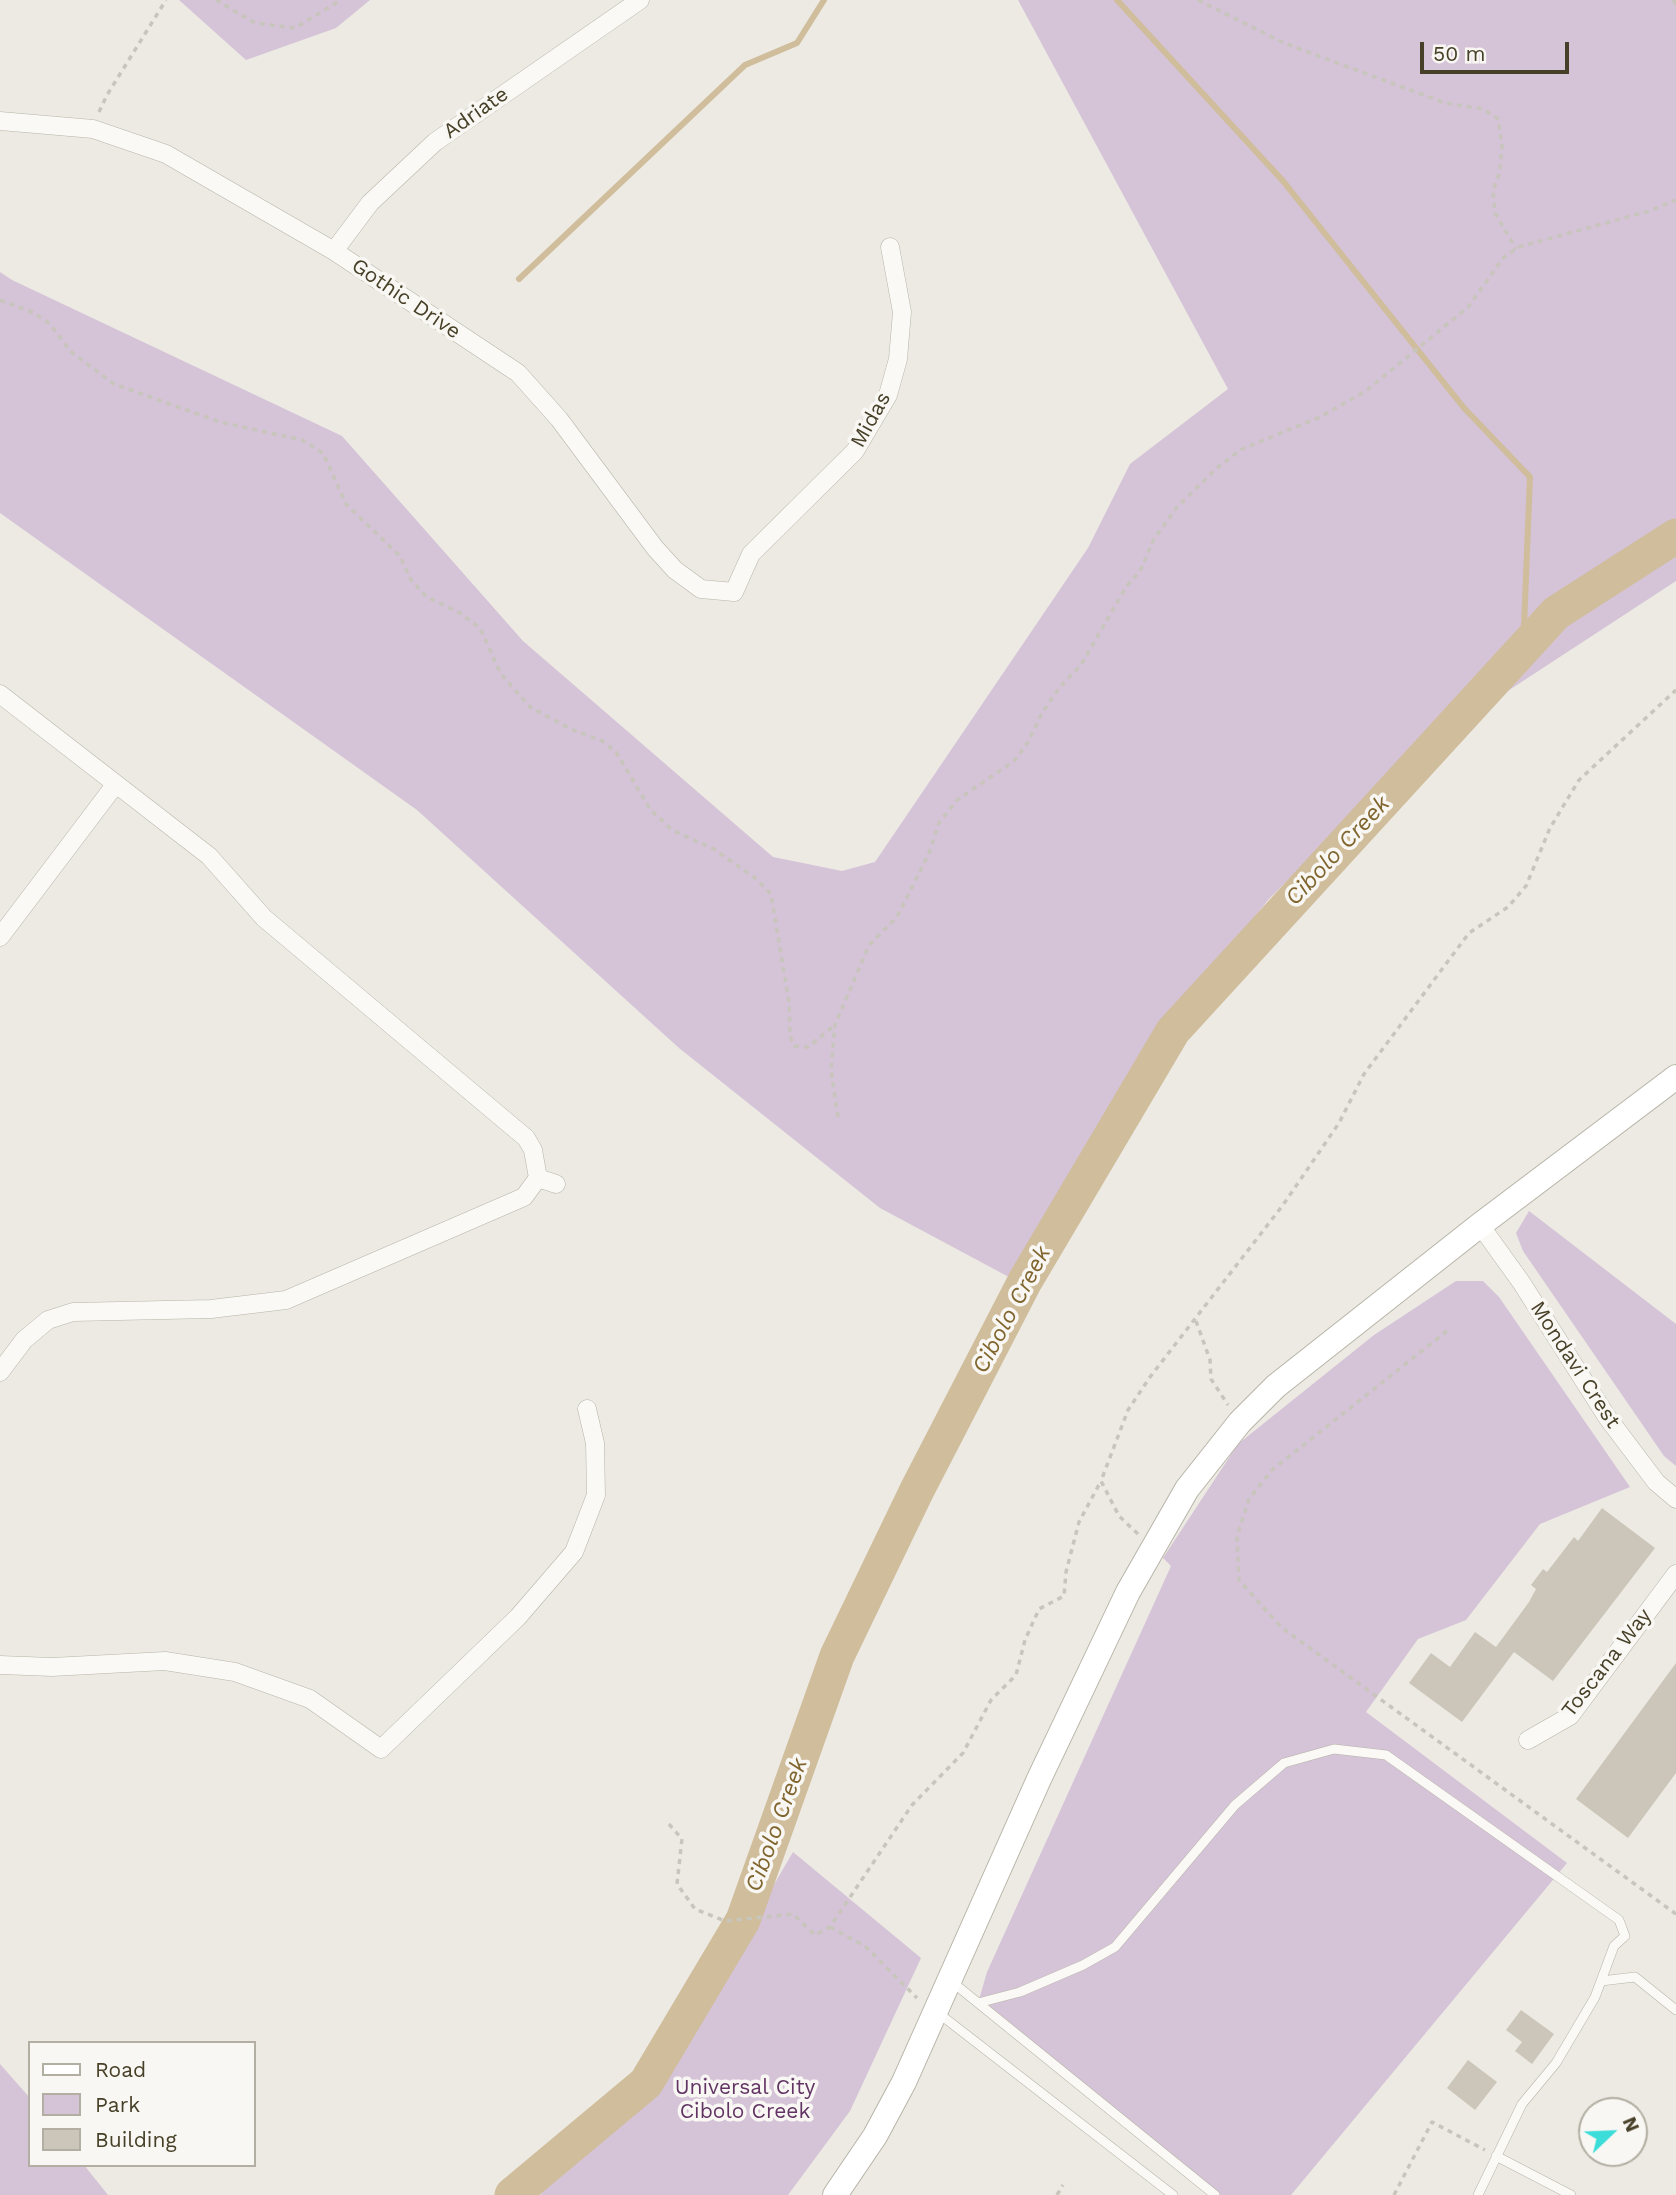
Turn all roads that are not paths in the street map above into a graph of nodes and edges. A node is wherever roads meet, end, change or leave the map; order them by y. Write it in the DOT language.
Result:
graph roads {
  1 [pos="640,0"];
  2 [pos="0,121"];
  3 [pos="890,247"];
  4 [pos="334,251"];
  5 [pos="734,592"];
  6 [pos="0,694"];
  7 [pos="115,785"];
  8 [pos="0,937"];
  9 [pos="1676,1077"];
  10 [pos="538,1178"];
  11 [pos="556,1184"];
  12 [pos="1480,1225"];
  13 [pos="0,1372"];
  14 [pos="587,1409"];
  15 [pos="1676,1499"];
  16 [pos="1676,1574"];
  17 [pos="0,1665"];
  18 [pos="1528,1740"];
  19 [pos="950,1980"];
  20 [pos="1601,1981"];
  21 [pos="978,2003"];
  22 [pos="1676,2010"];
  23 [pos="936,2011"];
  24 [pos="1496,2156"];
  25 [pos="835,2195"];
  26 [pos="1173,2195"];
  27 [pos="1215,2195"];
  28 [pos="1478,2195"];
  29 [pos="1571,2195"];
  1 -- 4 [label="street, Adriate"];
  2 -- 4 [label="street, Gothic Drive"];
  3 -- 5 [label="street, Midas"];
  4 -- 5 [label="street, Gothic Drive"];
  6 -- 7 [label="street"];
  7 -- 8 [label="street"];
  7 -- 10 [label="street"];
  9 -- 12 [label="main road"];
  10 -- 11 [label="street"];
  10 -- 13 [label="street"];
  12 -- 15 [label="street, Mondavi Crest"];
  12 -- 19 [label="main road"];
  14 -- 17 [label="street"];
  16 -- 18 [label="street, Toscana Way"];
  19 -- 21 [label="lane"];
  19 -- 23 [label="main road"];
  20 -- 21 [label="lane"];
  20 -- 22 [label="lane"];
  20 -- 24 [label="lane"];
  21 -- 27 [label="lane"];
  23 -- 25 [label="main road"];
  23 -- 26 [label="lane"];
  24 -- 28 [label="lane"];
  24 -- 29 [label="lane"];
}
